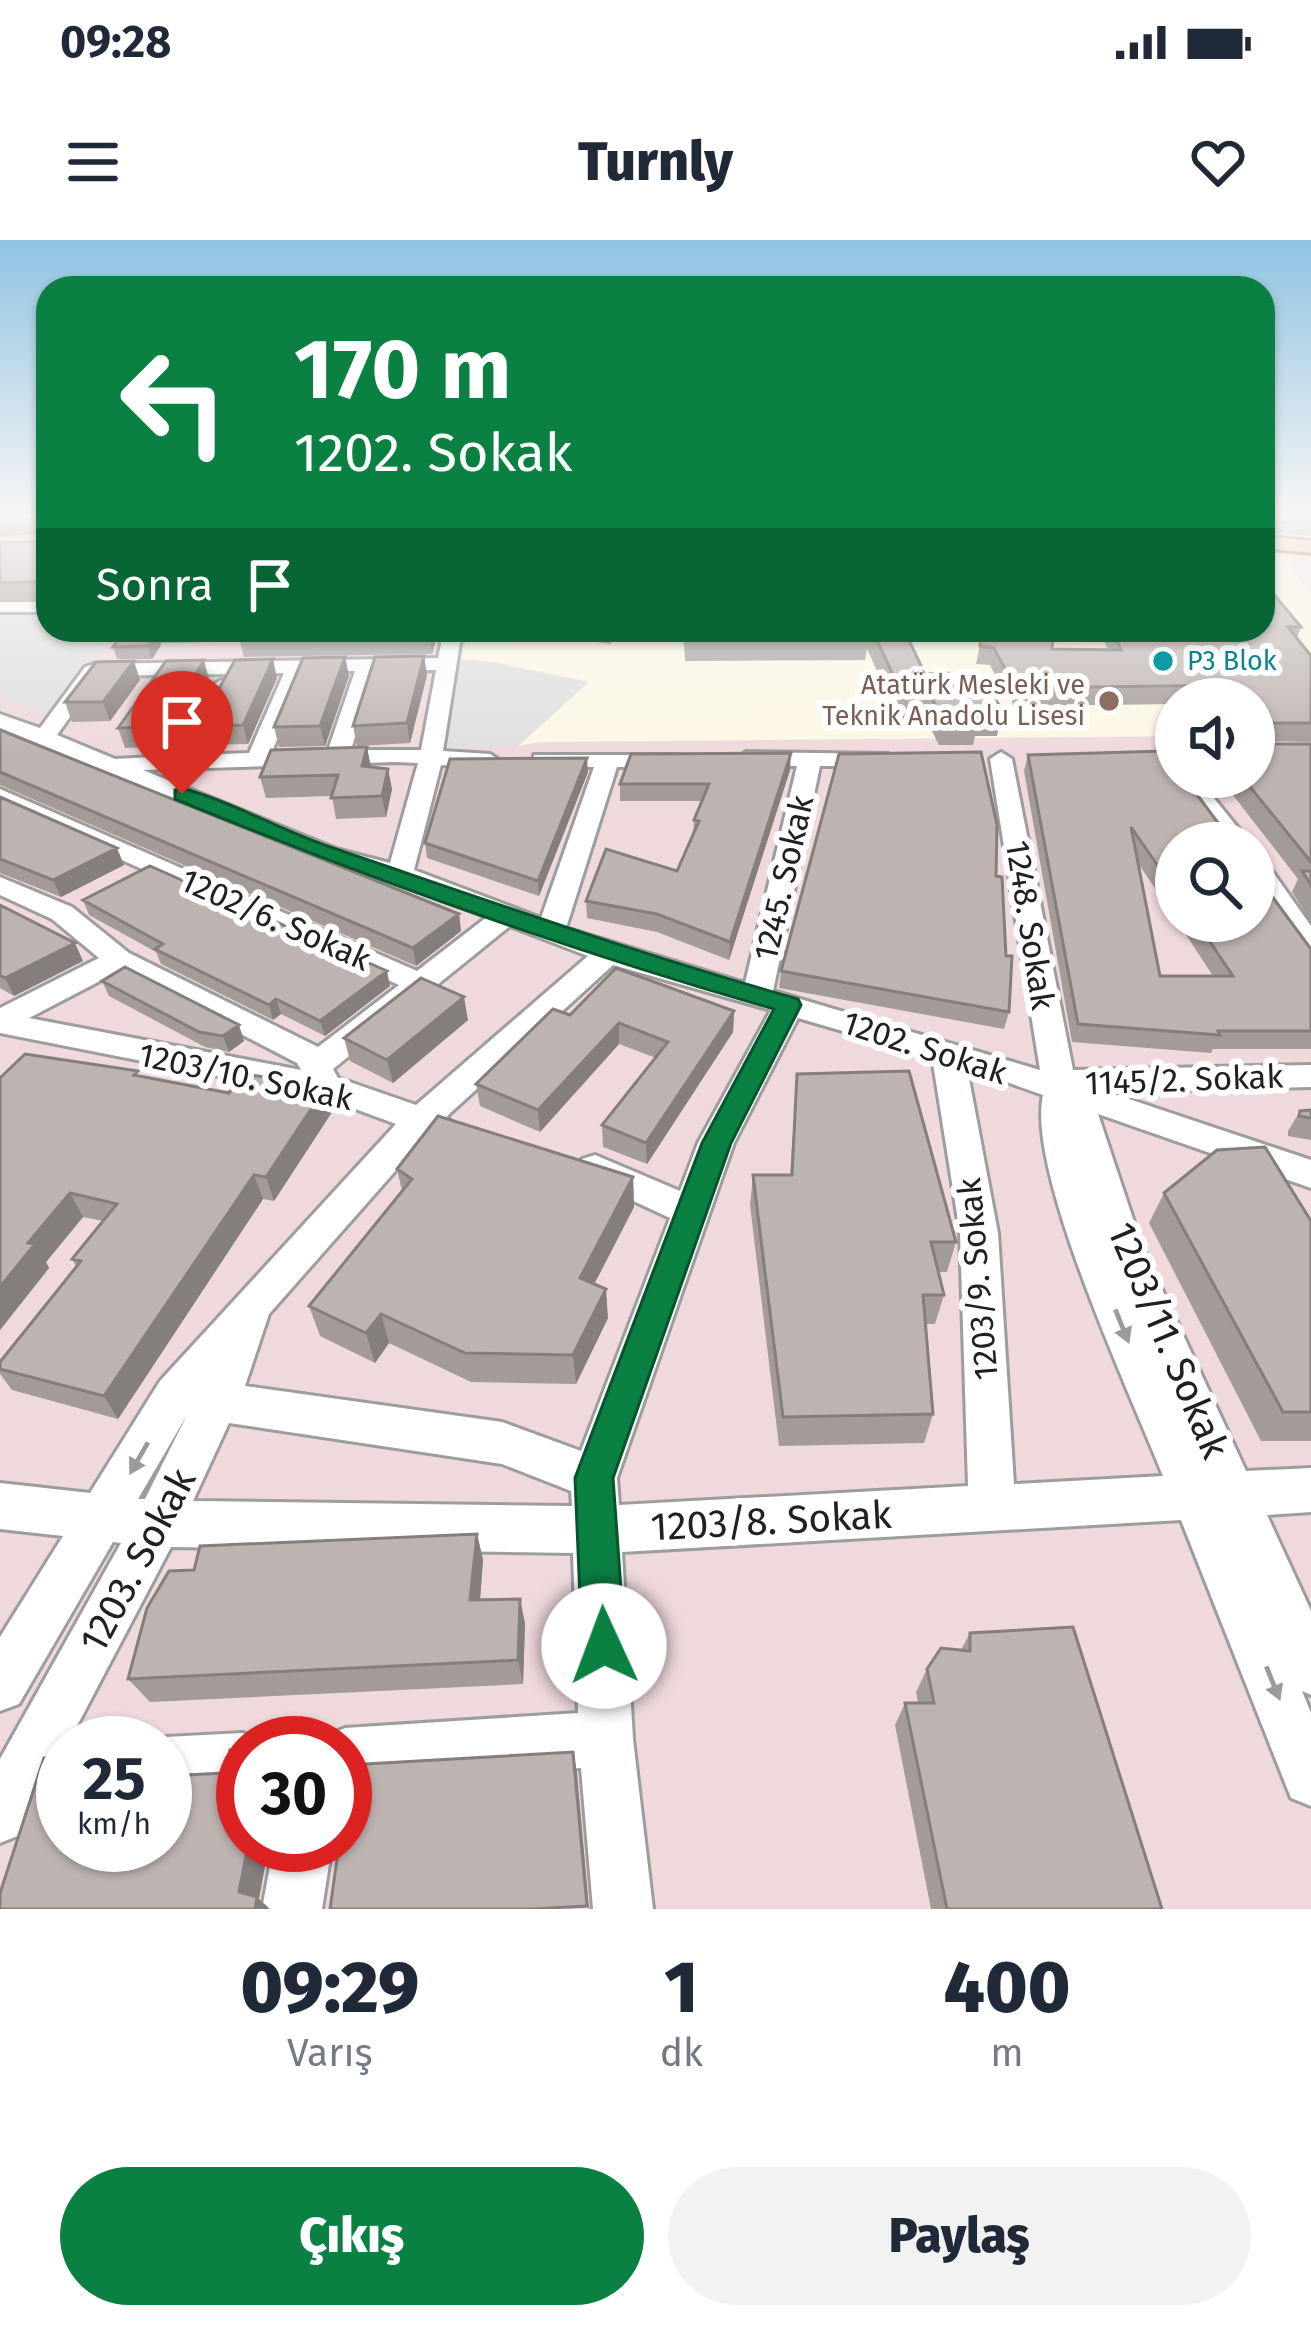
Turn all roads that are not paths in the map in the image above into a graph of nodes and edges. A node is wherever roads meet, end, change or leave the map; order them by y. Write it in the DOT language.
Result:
graph roads {
  1 [pos="36,607"];
  2 [pos="0,608"];
  3 [pos="114,642"];
  4 [pos="184,642"];
  5 [pos="450,642"];
  6 [pos="445,664"];
  7 [pos="367,665"];
  8 [pos="297,666"];
  9 [pos="231,668"];
  10 [pos="94,670"];
  11 [pos="155,678"];
  12 [pos="0,720"];
  13 [pos="44,738"];
  14 [pos="107,756"];
  15 [pos="337,757"];
  16 [pos="1002,758"];
  17 [pos="810,759"];
  18 [pos="897,759"];
  19 [pos="257,760"];
  20 [pos="608,760"];
  21 [pos="430,761"];
  22 [pos="178,763"];
  23 [pos="146,779"];
  24 [pos="0,796"];
  25 [pos="1202,798"];
  26 [pos="1220,822"];
  27 [pos="154,865"];
  28 [pos="400,874"];
  29 [pos="0,885"];
  30 [pos="1275,894"];
  31 [pos="62,913"];
  32 [pos="506,916"];
  33 [pos="550,933"];
  34 [pos="1311,946"];
  35 [pos="608,954"];
  36 [pos="119,958"];
  37 [pos="420,983"];
  38 [pos="773,1000"];
  39 [pos="0,1022"];
  40 [pos="52,1036"];
  41 [pos="947,1050"];
  42 [pos="26,1063"];
  43 [pos="320,1076"];
  44 [pos="1311,1076"];
  45 [pos="1059,1090"];
  46 [pos="419,1121"];
  47 [pos="463,1131"];
  48 [pos="571,1157"];
  49 [pos="1262,1160"];
  50 [pos="1311,1174"];
  51 [pos="1291,1210"];
  52 [pos="691,1212"];
  53 [pos="197,1399"];
  54 [pos="594,1478"];
  55 [pos="1311,1490"];
  56 [pos="1215,1496"];
  57 [pos="0,1506"];
  58 [pos="992,1509"];
  59 [pos="104,1520"];
  60 [pos="158,1524"];
  61 [pos="599,1530"];
  62 [pos="1273,1588"];
  63 [pos="1311,1669"];
  64 [pos="0,1685"];
  65 [pos="607,1739"];
  66 [pos="372,1753"];
  67 [pos="1311,1778"];
  68 [pos="28,1786"];
  69 [pos="298,1872"];
  70 [pos="292,1909"];
  71 [pos="623,1909"];
  1 -- 2 [label="street"];
  3 -- 10 [label="street"];
  4 -- 11 [label="street"];
  5 -- 6 [label="street"];
  6 -- 7 [label="street"];
  6 -- 21 [label="street"];
  7 -- 8 [label="street"];
  7 -- 15 [label="street"];
  8 -- 9 [label="street"];
  8 -- 19 [label="street"];
  9 -- 11 [label="street"];
  9 -- 22 [label="street"];
  10 -- 11 [label="street"];
  10 -- 13 [label="street"];
  12 -- 13 [label="street, 1202. Sokak"];
  13 -- 14 [label="street, 1202. Sokak"];
  14 -- 22 [label="street"];
  14 -- 23 [label="street, 1202. Sokak"];
  15 -- 19 [label="street"];
  15 -- 21 [label="street"];
  16 -- 45 [label="street, 1248. Sokak"];
  17 -- 18 [label="street, 1245. Sokak"];
  17 -- 20 [label="street, 1245. Sokak"];
  17 -- 38 [label="street, 1245. Sokak"];
  19 -- 22 [label="street"];
  20 -- 21 [label="street, 1245. Sokak"];
  20 -- 33 [label="street"];
  21 -- 23 [label="street"];
  21 -- 28 [label="street"];
  23 -- 28 [label="street, 1202. Sokak"];
  24 -- 27 [label="street, 1202/6. Sokak"];
  25 -- 26 [label="street"];
  27 -- 31 [label="street"];
  27 -- 37 [label="street, 1202/6. Sokak"];
  28 -- 32 [label="street, 1202. Sokak"];
  29 -- 31 [label="street"];
  30 -- 34 [label="street"];
  31 -- 36 [label="street"];
  32 -- 33 [label="street, 1202. Sokak"];
  32 -- 37 [label="street"];
  33 -- 35 [label="street, 1202. Sokak"];
  35 -- 38 [label="street, 1202. Sokak"];
  35 -- 46 [label="street, 1203. Sokak"];
  36 -- 39 [label="street"];
  36 -- 43 [label="street"];
  37 -- 43 [label="street"];
  38 -- 41 [label="street, 1202. Sokak"];
  38 -- 52 [label="street"];
  39 -- 40 [label="street, 1203/10. Sokak"];
  40 -- 42 [label="street"];
  40 -- 43 [label="street, 1203/10. Sokak"];
  41 -- 45 [label="street, 1202. Sokak"];
  41 -- 58 [label="street, 1203/9. Sokak"];
  43 -- 46 [label="street, 1203/10. Sokak"];
  44 -- 45 [label="street, 1145/2. Sokak"];
  45 -- 49 [label="street, 1202. Sokak"];
  45 -- 56 [label="street, 1203/11. Sokak"];
  46 -- 47 [label="street, 1203/10. Sokak"];
  46 -- 53 [label="street, 1203. Sokak"];
  48 -- 52 [label="street"];
  49 -- 50 [label="street, 1202. Sokak"];
  49 -- 51 [label="street"];
  52 -- 54 [label="street"];
  53 -- 54 [label="street"];
  53 -- 59 [label="street, 1203. Sokak, one-way"];
  53 -- 60 [label="street, 1203. Sokak"];
  54 -- 61 [label="street"];
  55 -- 56 [label="street, 1203/8. Sokak"];
  56 -- 58 [label="street, 1203/8. Sokak"];
  56 -- 62 [label="street, 1203/11. Sokak"];
  57 -- 59 [label="street, 1203/8. Sokak"];
  58 -- 61 [label="street, 1203/8. Sokak"];
  59 -- 60 [label="street, 1203/8. Sokak"];
  59 -- 64 [label="street, 1203. Sokak"];
  60 -- 61 [label="street, 1203/8. Sokak"];
  60 -- 68 [label="street, 1203. Sokak"];
  61 -- 65 [label="street"];
  62 -- 63 [label="street"];
  62 -- 67 [label="street, one-way"];
  65 -- 66 [label="street"];
  65 -- 71 [label="street"];
  69 -- 70 [label="street"];
}
